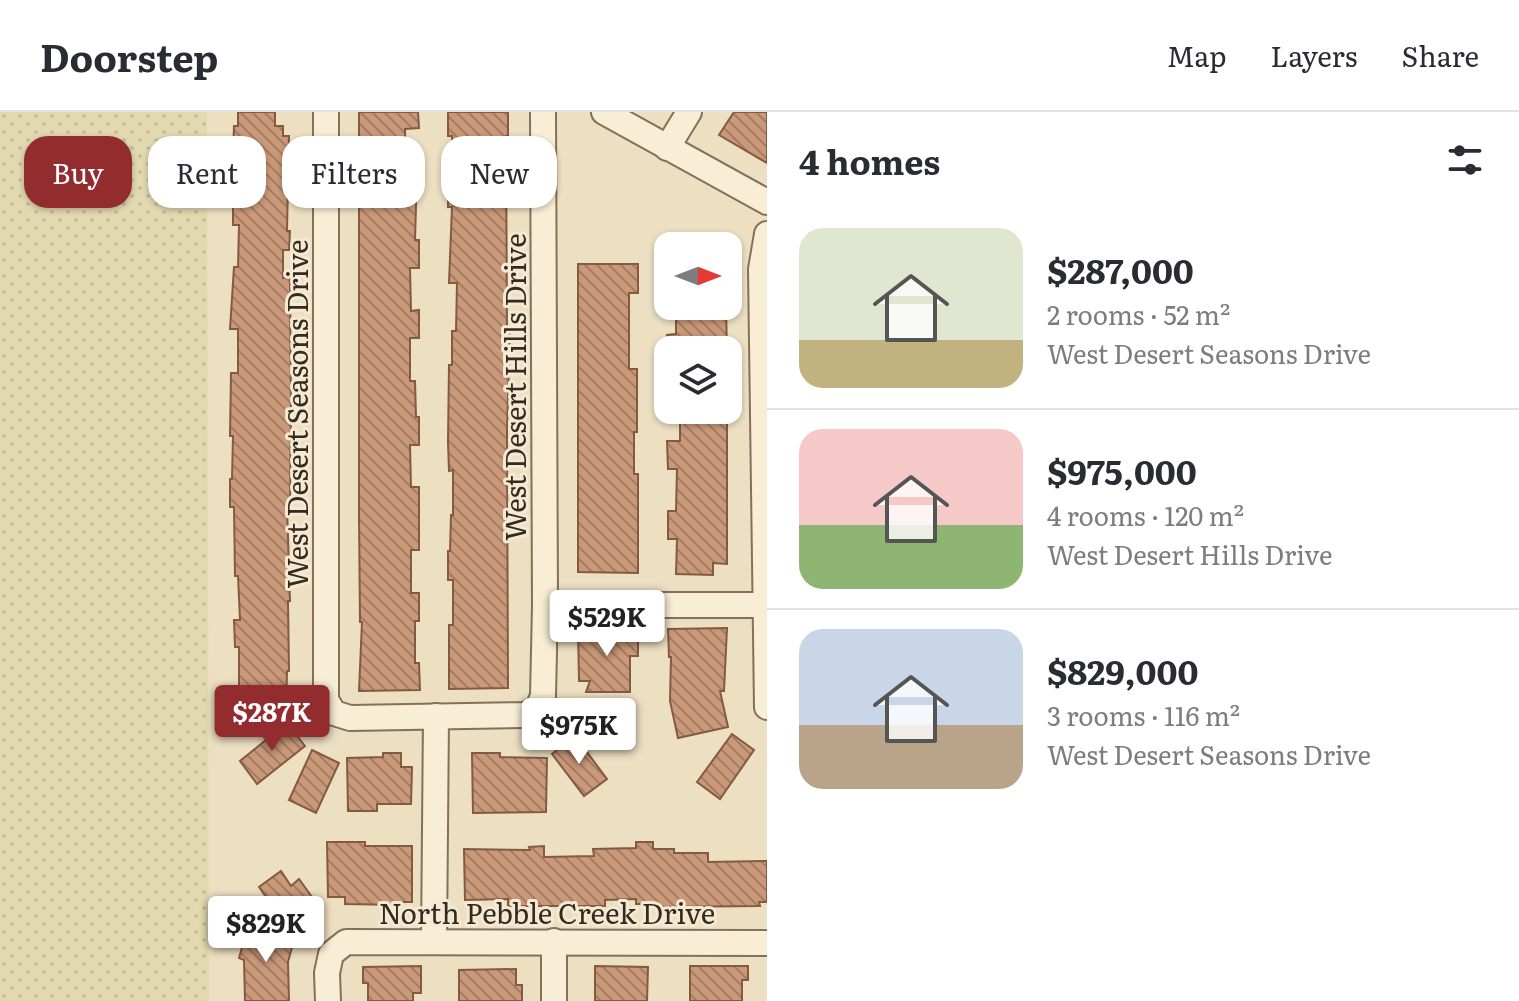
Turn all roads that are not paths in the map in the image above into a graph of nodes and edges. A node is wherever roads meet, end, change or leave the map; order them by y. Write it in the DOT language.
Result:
graph roads {
  1 [pos="326,112"];
  2 [pos="543,112"];
  3 [pos="604,112"];
  4 [pos="689,112"];
  5 [pos="667,148"];
  6 [pos="767,202"];
  7 [pos="767,234"];
  8 [pos="545,605"];
  9 [pos="764,605"];
  10 [pos="767,707"];
  11 [pos="436,716"];
  12 [pos="554,941"];
  13 [pos="434,942"];
  14 [pos="767,943"];
  15 [pos="328,1001"];
  16 [pos="554,1001"];
  1 -- 11 [label="street, West Desert Seasons Drive"];
  2 -- 8 [label="street, West Desert Hills Drive"];
  3 -- 5 [label="street"];
  4 -- 5 [label="street"];
  5 -- 6 [label="street"];
  7 -- 9 [label="street"];
  8 -- 9 [label="street"];
  8 -- 11 [label="street, West Desert Hills Drive"];
  9 -- 10 [label="street"];
  11 -- 13 [label="street"];
  12 -- 13 [label="street, North Pebble Creek Drive"];
  12 -- 14 [label="street, North Pebble Creek Drive"];
  12 -- 16 [label="street"];
  13 -- 15 [label="street, North Pebble Creek Drive"];
}
